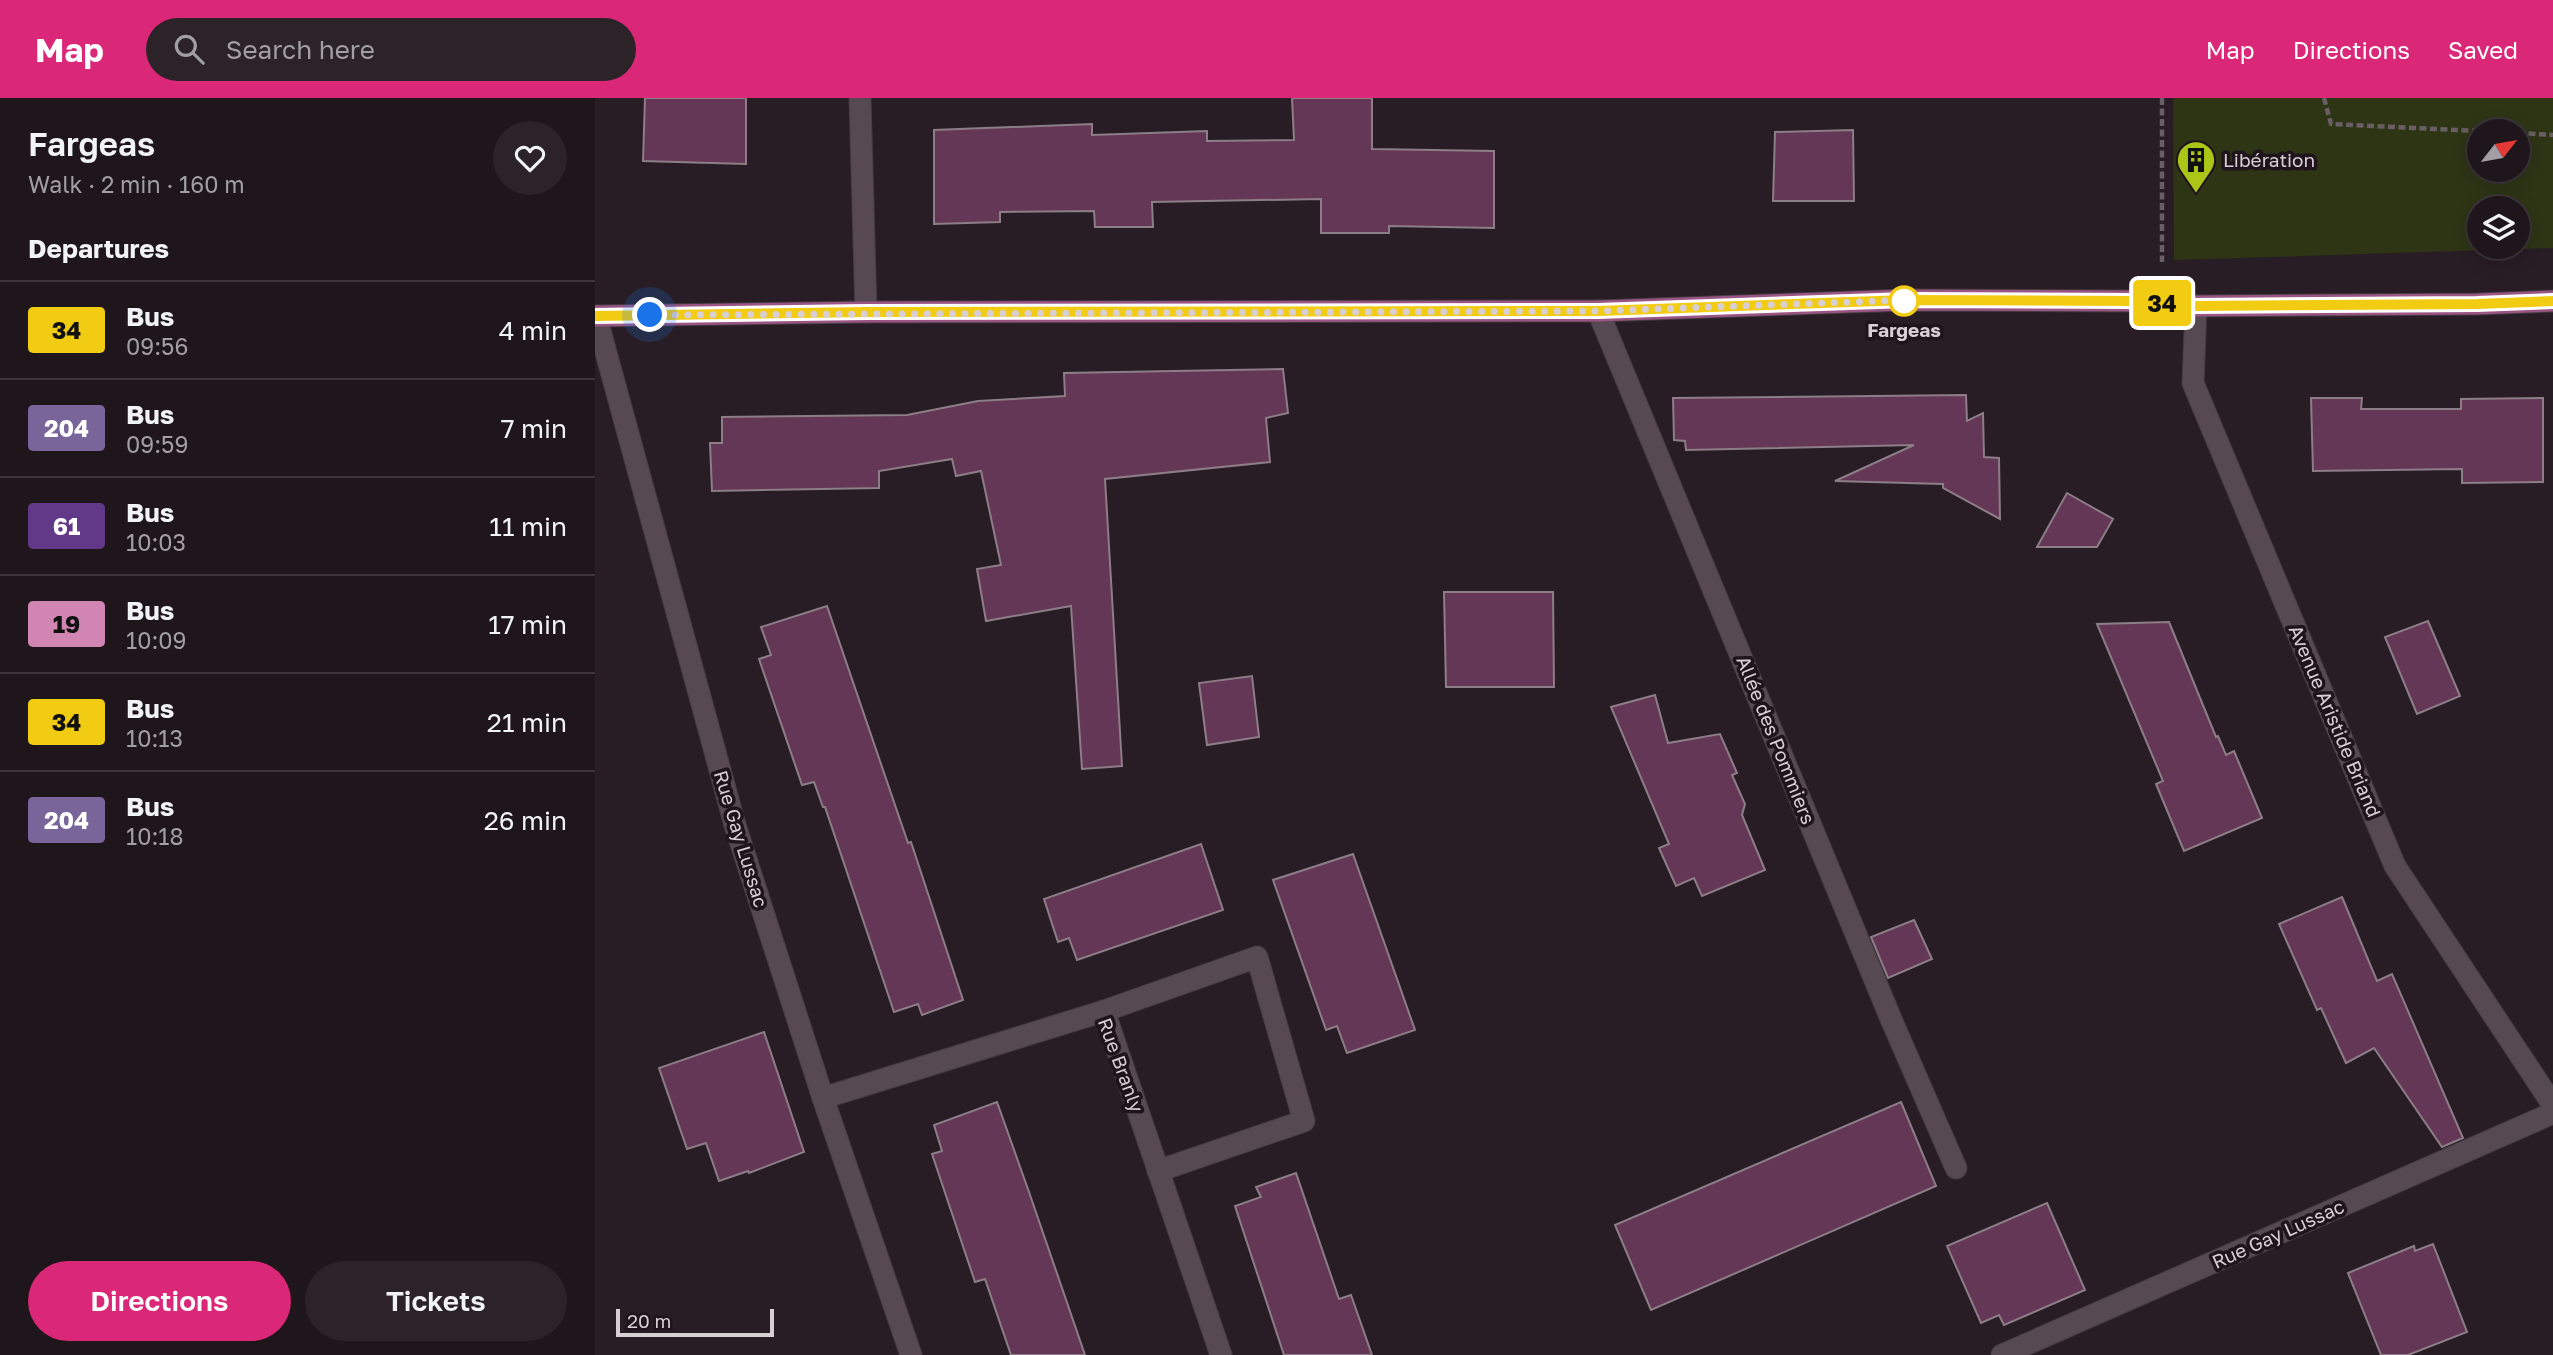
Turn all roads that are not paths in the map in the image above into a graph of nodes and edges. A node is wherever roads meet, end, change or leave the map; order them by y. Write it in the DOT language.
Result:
graph roads {
  1 [pos="860,98"];
  2 [pos="2553,301"];
  3 [pos="2196,306"];
  4 [pos="1598,311"];
  5 [pos="866,312"];
  6 [pos="595,317"];
  7 [pos="1104,1011"];
  8 [pos="823,1098"];
  9 [pos="2553,1105"];
  10 [pos="2553,1113"];
  11 [pos="1956,1168"];
  12 [pos="1158,1171"];
  13 [pos="911,1355"];
  14 [pos="1221,1355"];
  15 [pos="2002,1355"];
  1 -- 5 [label="street"];
  2 -- 3 [label="main road"];
  3 -- 4 [label="main road"];
  3 -- 9 [label="street, Avenue Aristide Briand"];
  4 -- 5 [label="main road"];
  4 -- 11 [label="street, Allée des Pommiers"];
  5 -- 6 [label="main road"];
  6 -- 8 [label="street, Rue Gay Lussac"];
  7 -- 8 [label="street, Rue Branly"];
  7 -- 12 [label="street, Rue Branly"];
  7 -- 12 [label="street"];
  8 -- 13 [label="street, Rue Gay Lussac"];
  10 -- 15 [label="street, Rue Gay Lussac"];
  12 -- 14 [label="street, Rue Branly"];
}
